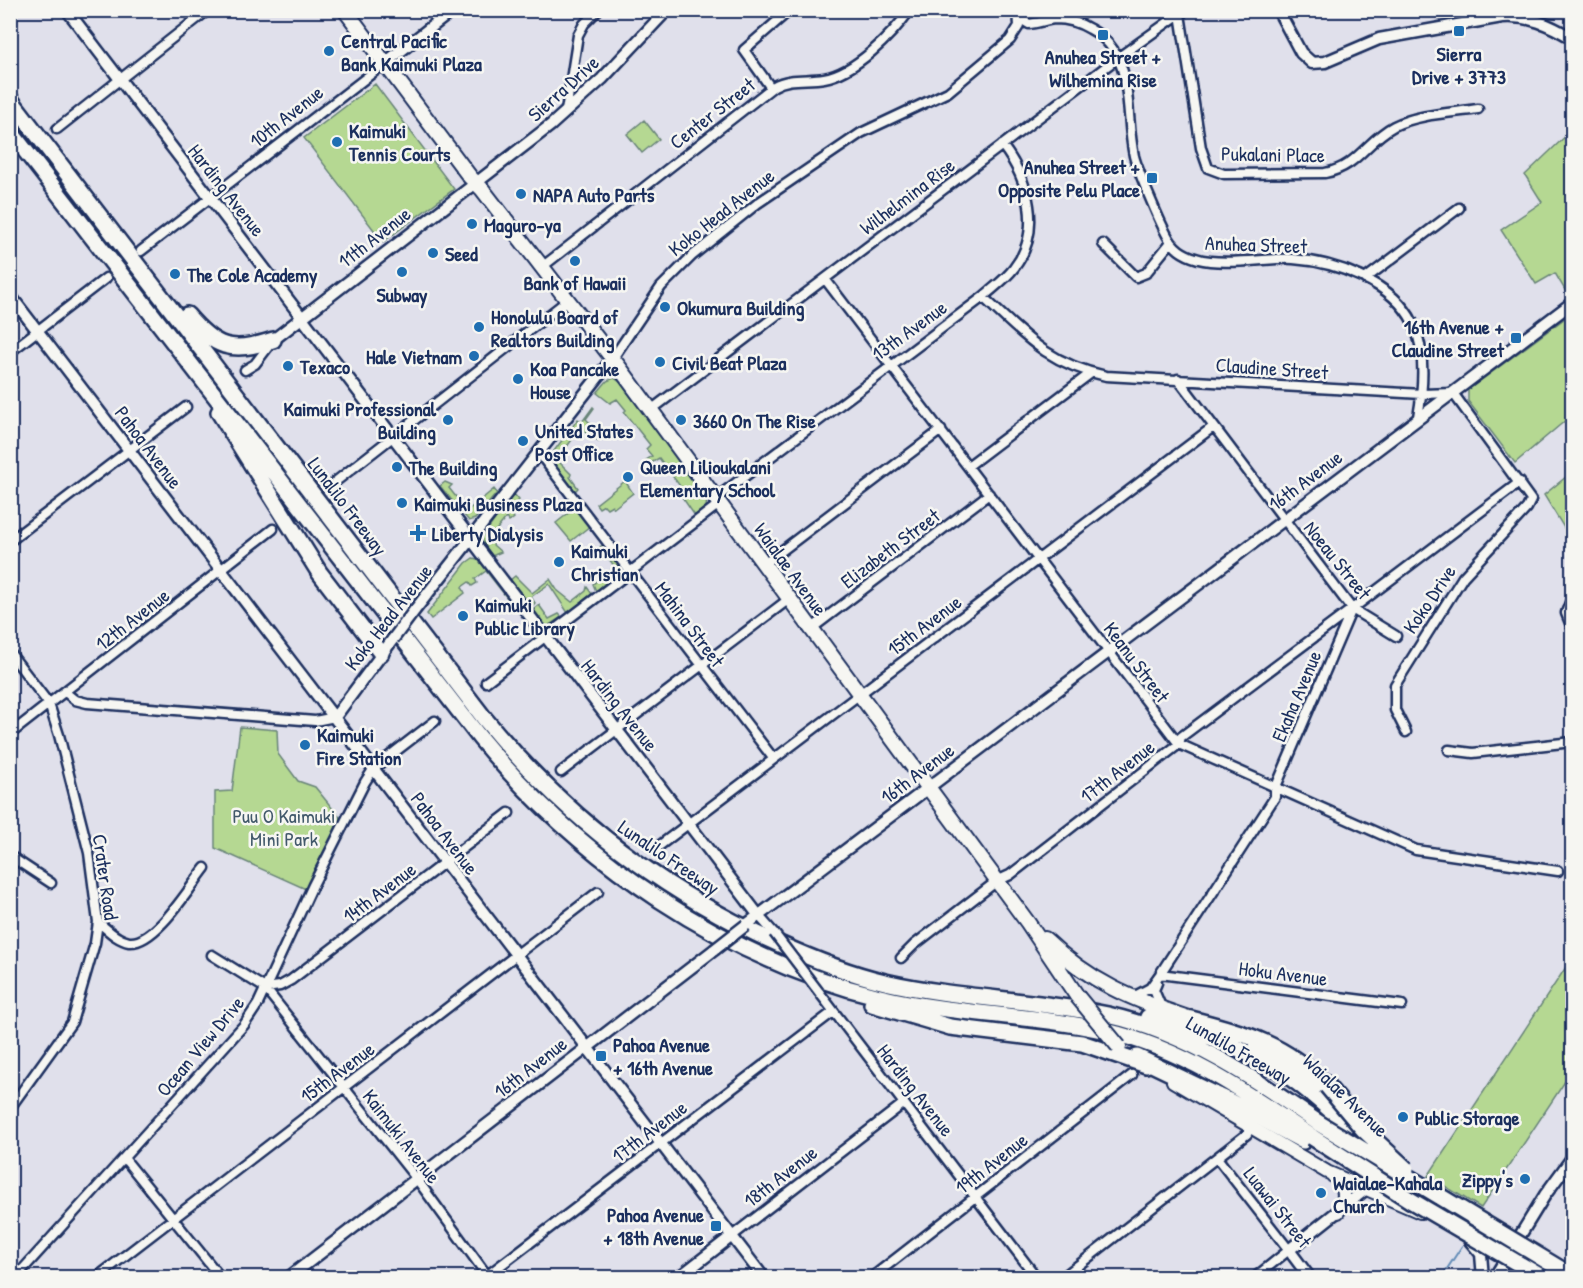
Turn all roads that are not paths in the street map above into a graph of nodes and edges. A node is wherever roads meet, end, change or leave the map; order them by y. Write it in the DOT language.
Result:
graph roads {
  1 [pos="67,10"];
  2 [pos="208,10"];
  3 [pos="345,10"];
  4 [pos="453,10"];
  5 [pos="598,10"];
  6 [pos="667,10"];
  7 [pos="790,10"];
  8 [pos="910,10"];
  9 [pos="1278,10"];
  10 [pos="1183,12"];
  11 [pos="1019,14"];
  12 [pos="1036,23"];
  13 [pos="1572,38"];
  14 [pos="1005,44"];
  15 [pos="1119,57"];
  16 [pos="384,63"];
  17 [pos="120,80"];
  18 [pos="771,88"];
  19 [pos="10,99"];
  20 [pos="1478,109"];
  21 [pos="566,111"];
  22 [pos="57,129"];
  23 [pos="10,131"];
  24 [pos="1002,145"];
  25 [pos="48,147"];
  26 [pos="475,182"];
  27 [pos="210,197"];
  28 [pos="1459,207"];
  29 [pos="1171,242"];
  30 [pos="1102,244"];
  31 [pos="141,251"];
  32 [pos="542,267"];
  33 [pos="106,278"];
  34 [pos="825,279"];
  35 [pos="1365,279"];
  36 [pos="10,295"];
  37 [pos="983,297"];
  38 [pos="568,300"];
  39 [pos="1572,303"];
  40 [pos="302,316"];
  41 [pos="37,331"];
  42 [pos="273,340"];
  43 [pos="10,352"];
  44 [pos="182,354"];
  45 [pos="612,358"];
  46 [pos="890,364"];
  47 [pos="245,370"];
  48 [pos="1091,373"];
  49 [pos="1178,379"];
  50 [pos="1453,393"];
  51 [pos="1422,394"];
  52 [pos="186,406"];
  53 [pos="651,410"];
  54 [pos="1418,417"];
  55 [pos="1213,427"];
  56 [pos="941,430"];
  57 [pos="394,437"];
  58 [pos="128,450"];
  59 [pos="539,453"];
  60 [pos="968,466"];
  61 [pos="334,482"];
  62 [pos="1520,482"];
  63 [pos="989,494"];
  64 [pos="718,501"];
  65 [pos="1283,519"];
  66 [pos="273,529"];
  67 [pos="470,540"];
  68 [pos="10,541"];
  69 [pos="1038,560"];
  70 [pos="763,565"];
  71 [pos="220,570"];
  72 [pos="629,571"];
  73 [pos="789,599"];
  74 [pos="1572,600"];
  75 [pos="1352,609"];
  76 [pos="1572,625"];
  77 [pos="811,629"];
  78 [pos="1396,636"];
  79 [pos="545,637"];
  80 [pos="1109,652"];
  81 [pos="10,653"];
  82 [pos="381,653"];
  83 [pos="701,665"];
  84 [pos="486,682"];
  85 [pos="65,692"];
  86 [pos="860,693"];
  87 [pos="49,704"];
  88 [pos="335,717"];
  89 [pos="435,721"];
  90 [pos="617,730"];
  91 [pos="1406,732"];
  92 [pos="10,734"];
  93 [pos="1572,742"];
  94 [pos="1179,744"];
  95 [pos="1449,750"];
  96 [pos="773,758"];
  97 [pos="374,768"];
  98 [pos="561,772"];
  99 [pos="929,787"];
  100 [pos="1275,789"];
  101 [pos="509,813"];
  102 [pos="688,824"];
  103 [pos="655,849"];
  104 [pos="10,856"];
  105 [pos="445,863"];
  106 [pos="205,868"];
  107 [pos="1558,871"];
  108 [pos="997,881"];
  109 [pos="51,883"];
  110 [pos="598,892"];
  111 [pos="759,916"];
  112 [pos="98,922"];
  113 [pos="1028,923"];
  114 [pos="746,950"];
  115 [pos="212,955"];
  116 [pos="516,956"];
  117 [pos="901,958"];
  118 [pos="1160,974"];
  119 [pos="265,988"];
  120 [pos="1130,998"];
  121 [pos="999,1000"];
  122 [pos="1402,1005"];
  123 [pos="1163,1010"];
  124 [pos="833,1012"];
  125 [pos="1191,1019"];
  126 [pos="586,1047"];
  127 [pos="1123,1050"];
  128 [pos="1146,1065"];
  129 [pos="1132,1075"];
  130 [pos="344,1087"];
  131 [pos="903,1104"];
  132 [pos="10,1108"];
  133 [pos="1355,1132"];
  134 [pos="1247,1134"];
  135 [pos="1312,1134"];
  136 [pos="660,1143"];
  137 [pos="123,1158"];
  138 [pos="1218,1158"];
  139 [pos="1572,1158"];
  140 [pos="1385,1160"];
  141 [pos="1327,1172"];
  142 [pos="416,1178"];
  143 [pos="1366,1189"];
  144 [pos="975,1196"];
  145 [pos="1440,1198"];
  146 [pos="1338,1212"];
  147 [pos="175,1218"];
  148 [pos="732,1236"];
  149 [pos="1519,1238"];
  150 [pos="1470,1241"];
  151 [pos="1289,1251"];
  152 [pos="1505,1260"];
  153 [pos="1572,1269"];
  154 [pos="1572,1276"];
  155 [pos="487,1277"];
  156 [pos="15,1278"];
  157 [pos="96,1278"];
  158 [pos="221,1278"];
  159 [pos="288,1278"];
  160 [pos="678,1278"];
  161 [pos="764,1278"];
  162 [pos="870,1278"];
  163 [pos="1037,1278"];
  164 [pos="1062,1278"];
  165 [pos="1254,1278"];
  166 [pos="1310,1278"];
  167 [pos="1483,1278"];
  168 [pos="1494,1278"];
  169 [pos="1533,1278"];
  170 [pos="1543,1278"];
  1 -- 17 [label="street, Harding Avenue"];
  2 -- 17 [label="street"];
  3 -- 16 [label="main road, Waialae Avenue"];
  4 -- 16 [label="street, 10th Avenue"];
  5 -- 21 [label="street"];
  6 -- 21 [label="street, Sierra Drive"];
  7 -- 18 [label="street"];
  8 -- 18 [label="street, Center Street"];
  9 -- 13 [label="street"];
  10 -- 15 [label="street, Wilhelmina Rise"];
  10 -- 20 [label="street, Pukalani Place"];
  11 -- 12 [label="street"];
  11 -- 14 [label="street, Koko Head Avenue"];
  12 -- 14 [label="street"];
  12 -- 15 [label="street"];
  14 -- 45 [label="street, Koko Head Avenue"];
  15 -- 24 [label="street, Wilhelmina Rise"];
  15 -- 29 [label="street"];
  16 -- 26 [label="main road, Waialae Avenue"];
  16 -- 27 [label="street, 10th Avenue"];
  17 -- 22 [label="street"];
  17 -- 27 [label="street, Harding Avenue"];
  18 -- 32 [label="street, Center Street"];
  19 -- 25 [label="highway, Lunalilo Freeway"];
  21 -- 26 [label="street, Sierra Drive"];
  23 -- 44 [label="highway, Lunalilo Freeway"];
  24 -- 34 [label="street, Wilhelmina Rise"];
  24 -- 37 [label="street, 13th Avenue"];
  25 -- 42 [label="highway"];
  25 -- 121 [label="highway, Lunalilo Freeway"];
  26 -- 32 [label="main road, Waialae Avenue"];
  26 -- 40 [label="street, 11th Avenue"];
  27 -- 31 [label="street, 10th Avenue"];
  27 -- 40 [label="street, Harding Avenue"];
  28 -- 35 [label="street"];
  29 -- 30 [label="street"];
  29 -- 35 [label="street, Anuhea Street"];
  32 -- 38 [label="main road, Waialae Avenue"];
  33 -- 41 [label="street"];
  34 -- 46 [label="street, Keanu Street"];
  34 -- 53 [label="street, Wilhelmina Rise"];
  35 -- 51 [label="street, Anuhea Street"];
  36 -- 41 [label="street, Pahoa Avenue"];
  37 -- 46 [label="street, 13th Avenue"];
  37 -- 48 [label="street, Claudine Street"];
  38 -- 45 [label="main road, Waialae Avenue"];
  38 -- 57 [label="street"];
  39 -- 50 [label="street, 16th Avenue"];
  40 -- 42 [label="street, 11th Avenue"];
  40 -- 57 [label="street, Harding Avenue"];
  41 -- 43 [label="street"];
  41 -- 58 [label="street, Pahoa Avenue"];
  42 -- 47 [label="street, 11th Avenue"];
  44 -- 82 [label="highway"];
  44 -- 114 [label="highway, Lunalilo Freeway"];
  45 -- 53 [label="main road, Waialae Avenue"];
  45 -- 59 [label="street, Koko Head Avenue"];
  46 -- 56 [label="street, Keanu Street"];
  46 -- 64 [label="street, 13th Avenue"];
  48 -- 49 [label="street, Claudine Street"];
  48 -- 60 [label="street"];
  49 -- 51 [label="street, Claudine Street"];
  49 -- 55 [label="street, Noeau Street"];
  50 -- 51 [label="street, Claudine Street"];
  50 -- 54 [label="street, 16th Avenue"];
  50 -- 62 [label="street"];
  51 -- 54 [label="street, Anuhea Street"];
  52 -- 58 [label="street"];
  53 -- 64 [label="main road, Waialae Avenue"];
  54 -- 65 [label="street, 16th Avenue"];
  55 -- 65 [label="street, Noeau Street"];
  55 -- 69 [label="street, 15th Avenue"];
  56 -- 60 [label="street, Keanu Street"];
  56 -- 70 [label="street"];
  57 -- 61 [label="street"];
  57 -- 67 [label="street, Harding Avenue"];
  58 -- 68 [label="street"];
  58 -- 71 [label="street, Pahoa Avenue"];
  59 -- 67 [label="street, Koko Head Avenue"];
  59 -- 72 [label="street, Mahina Street"];
  60 -- 63 [label="street, Keanu Street"];
  62 -- 75 [label="street, Ekaha Avenue"];
  62 -- 91 [label="street, Koko Drive"];
  63 -- 69 [label="street, Keanu Street"];
  63 -- 77 [label="street, Elizabeth Street"];
  64 -- 70 [label="main road, Waialae Avenue"];
  64 -- 72 [label="street, 13th Avenue"];
  65 -- 75 [label="street, Noeau Street"];
  65 -- 80 [label="street, 16th Avenue"];
  66 -- 71 [label="street, 12th Avenue"];
  67 -- 79 [label="street, Harding Avenue"];
  67 -- 82 [label="street, Koko Head Avenue, bridge"];
  69 -- 80 [label="street, Keanu Street"];
  69 -- 86 [label="street, 15th Avenue"];
  70 -- 73 [label="main road, Waialae Avenue"];
  71 -- 85 [label="street, 12th Avenue"];
  71 -- 88 [label="street, Pahoa Avenue"];
  72 -- 79 [label="street, 13th Avenue"];
  72 -- 83 [label="street, Mahina Street"];
  73 -- 77 [label="main road, Waialae Avenue"];
  73 -- 83 [label="street"];
  74 -- 76 [label="street"];
  75 -- 78 [label="street, Noeau Street"];
  75 -- 94 [label="street, 17th Avenue"];
  75 -- 100 [label="street, Ekaha Avenue"];
  77 -- 86 [label="main road, Waialae Avenue"];
  79 -- 84 [label="street, 13th Avenue"];
  79 -- 90 [label="street, Harding Avenue"];
  80 -- 94 [label="street, Keanu Street"];
  80 -- 99 [label="street, 16th Avenue"];
  81 -- 87 [label="street"];
  82 -- 88 [label="street, Koko Head Avenue"];
  83 -- 90 [label="street"];
  83 -- 96 [label="street, Mahina Street"];
  85 -- 87 [label="street, 12th Avenue"];
  85 -- 88 [label="street"];
  86 -- 96 [label="street, 15th Avenue"];
  86 -- 99 [label="main road, Waialae Avenue"];
  87 -- 92 [label="street, 12th Avenue"];
  87 -- 112 [label="street, Crater Road"];
  88 -- 97 [label="street, Pahoa Avenue"];
  89 -- 97 [label="street"];
  90 -- 98 [label="street"];
  90 -- 102 [label="street, Harding Avenue"];
  93 -- 95 [label="street"];
  94 -- 100 [label="street, Keanu Street"];
  94 -- 108 [label="street, 17th Avenue"];
  96 -- 102 [label="street, 15th Avenue"];
  97 -- 105 [label="street, Pahoa Avenue"];
  97 -- 119 [label="street, Ocean View Drive"];
  99 -- 108 [label="main road, Waialae Avenue"];
  99 -- 111 [label="street, 16th Avenue"];
  100 -- 107 [label="street, Keanu Street"];
  100 -- 118 [label="street, Ekaha Avenue"];
  101 -- 105 [label="street, 14th Avenue"];
  102 -- 103 [label="street, 15th Avenue"];
  102 -- 111 [label="street, Harding Avenue"];
  104 -- 109 [label="street"];
  105 -- 116 [label="street, Pahoa Avenue"];
  105 -- 119 [label="street, 14th Avenue"];
  106 -- 112 [label="street"];
  108 -- 113 [label="main road, Waialae Avenue"];
  108 -- 117 [label="street, 17th Avenue"];
  110 -- 116 [label="street, 15th Avenue"];
  111 -- 124 [label="street, Harding Avenue, bridge"];
  111 -- 126 [label="street, 16th Avenue, bridge"];
  112 -- 132 [label="street, Crater Road"];
  113 -- 120 [label="main road, Waialae Avenue"];
  113 -- 127 [label="main road, Waialae Avenue, bridge"];
  114 -- 128 [label="highway"];
  114 -- 135 [label="highway, Lunalilo Freeway"];
  115 -- 119 [label="street, Kaimuki Avenue"];
  116 -- 126 [label="street, Pahoa Avenue"];
  116 -- 130 [label="street, 15th Avenue"];
  118 -- 120 [label="street, Ekaha Avenue"];
  118 -- 122 [label="street, Hoku Avenue"];
  118 -- 123 [label="street"];
  119 -- 130 [label="street, Kaimuki Avenue"];
  119 -- 137 [label="street, Ocean View Drive"];
  120 -- 123 [label="main road, Waialae Avenue"];
  121 -- 133 [label="highway"];
  121 -- 135 [label="highway, Lunalilo Freeway"];
  123 -- 125 [label="main road, Waialae Avenue"];
  124 -- 131 [label="street, Harding Avenue"];
  124 -- 136 [label="street, 17th Avenue"];
  125 -- 133 [label="main road, Waialae Avenue"];
  125 -- 145 [label="highway, bridge"];
  126 -- 136 [label="street, Pahoa Avenue"];
  126 -- 142 [label="street, 16th Avenue"];
  127 -- 128 [label="main road, Waialae Avenue"];
  127 -- 135 [label="highway"];
  128 -- 141 [label="main road, Waialae Avenue"];
  129 -- 144 [label="street, 19th Avenue"];
  130 -- 142 [label="street, Kaimuki Avenue"];
  130 -- 147 [label="street, 15th Avenue"];
  131 -- 144 [label="street, Harding Avenue"];
  131 -- 148 [label="street, 18th Avenue"];
  133 -- 140 [label="main road, Waialae Avenue"];
  134 -- 138 [label="street"];
  135 -- 145 [label="highway, Lunalilo Freeway, bridge"];
  135 -- 170 [label="highway, Lunalilo Freeway, bridge"];
  136 -- 148 [label="street, Pahoa Avenue"];
  136 -- 155 [label="street, 17th Avenue"];
  137 -- 147 [label="street"];
  137 -- 156 [label="street, Ocean View Drive"];
  138 -- 151 [label="street, Luawai Street"];
  138 -- 164 [label="street"];
  139 -- 149 [label="street"];
  140 -- 143 [label="street"];
  140 -- 149 [label="main road, Waialae Avenue"];
  141 -- 143 [label="main road, Waialae Avenue"];
  141 -- 146 [label="main road"];
  142 -- 155 [label="street, Kaimuki Avenue"];
  142 -- 159 [label="street, 16th Avenue"];
  143 -- 146 [label="street"];
  143 -- 150 [label="main road, Waialae Avenue"];
  144 -- 162 [label="street, 19th Avenue"];
  144 -- 163 [label="street, Harding Avenue"];
  145 -- 154 [label="highway, Lunalilo Freeway, bridge"];
  146 -- 151 [label="street"];
  147 -- 157 [label="street, 15th Avenue"];
  147 -- 158 [label="street"];
  148 -- 160 [label="street, 18th Avenue"];
  148 -- 161 [label="street, Pahoa Avenue"];
  149 -- 152 [label="street"];
  149 -- 153 [label="main road, Waialae Avenue"];
  150 -- 152 [label="main road, Waialae Avenue"];
  150 -- 167 [label="street"];
  151 -- 165 [label="street"];
  151 -- 166 [label="street, Luawai Street"];
  152 -- 168 [label="street"];
  152 -- 169 [label="main road, Waialae Avenue"];
}
